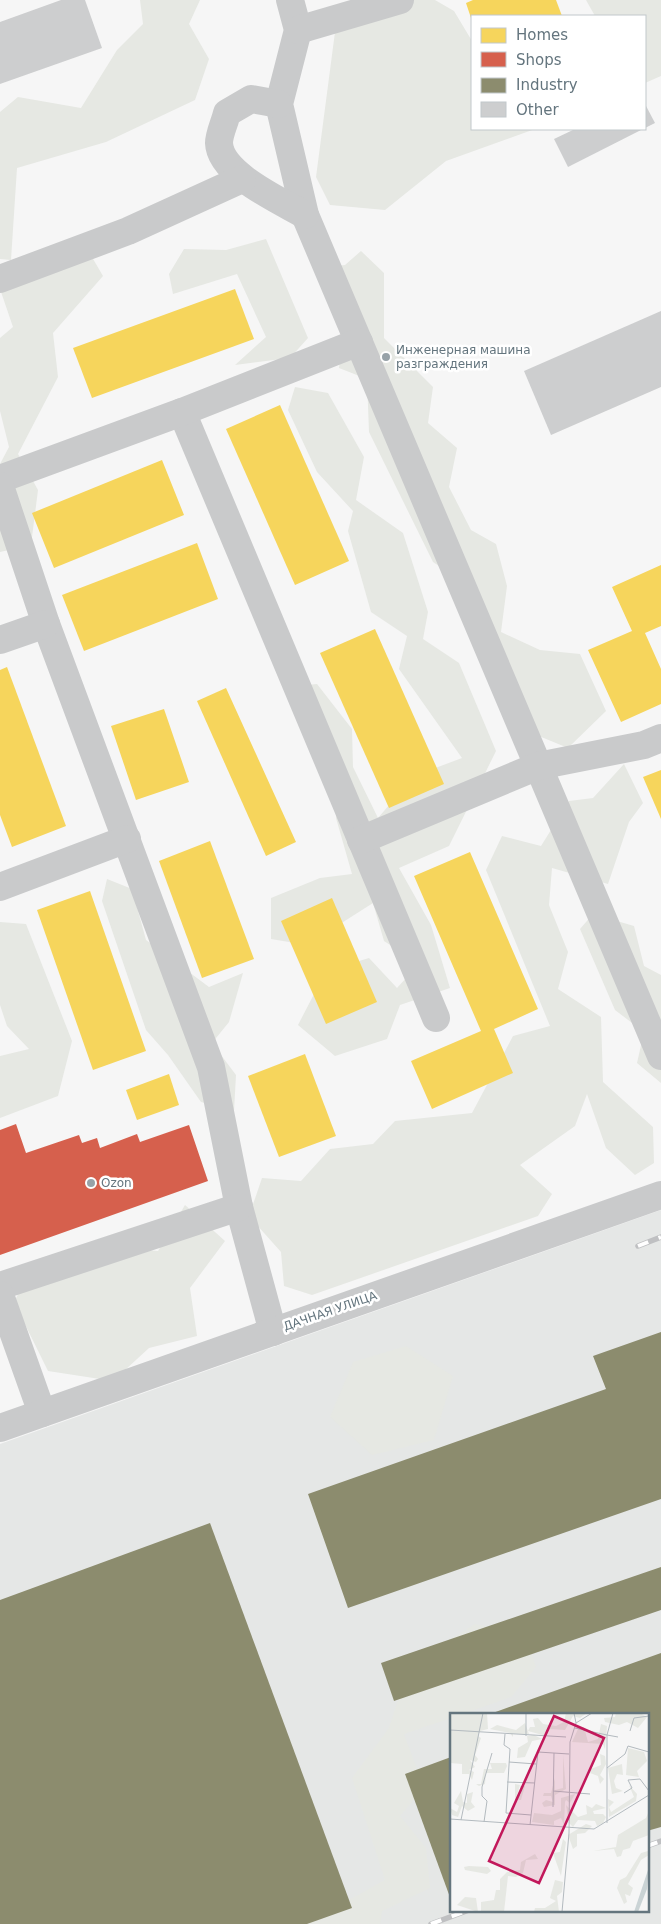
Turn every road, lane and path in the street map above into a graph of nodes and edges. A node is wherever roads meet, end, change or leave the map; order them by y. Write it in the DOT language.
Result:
graph roads {
  1 [pos="290,0"];
  2 [pos="400,0"];
  3 [pos="298,30"];
  4 [pos="279,104"];
  5 [pos="242,178"];
  6 [pos="305,215"];
  7 [pos="0,279"];
  8 [pos="358,342"];
  9 [pos="182,412"];
  10 [pos="0,479"];
  11 [pos="0,486"];
  12 [pos="46,624"];
  13 [pos="0,640"];
  14 [pos="661,738"];
  15 [pos="538,766"];
  16 [pos="127,839"];
  17 [pos="361,840"];
  18 [pos="0,887"];
  19 [pos="436,1018"];
  20 [pos="661,1056"];
  21 [pos="661,1195"];
  22 [pos="239,1207"];
  23 [pos="0,1286"];
  24 [pos="0,1295"];
  25 [pos="273,1332"];
  26 [pos="42,1413"];
  27 [pos="0,1428"];
  1 -- 3 [label="street"];
  2 -- 3 [label="street"];
  3 -- 4 [label="street"];
  4 -- 5 [label="street"];
  4 -- 6 [label="street"];
  5 -- 6 [label="street"];
  5 -- 7 [label="street"];
  6 -- 8 [label="street"];
  8 -- 9 [label="street"];
  8 -- 15 [label="street"];
  9 -- 10 [label="street"];
  9 -- 17 [label="street"];
  11 -- 12 [label="street"];
  12 -- 13 [label="street"];
  12 -- 16 [label="street"];
  14 -- 15 [label="street"];
  15 -- 17 [label="street"];
  15 -- 20 [label="street"];
  16 -- 18 [label="street"];
  16 -- 22 [label="street"];
  17 -- 19 [label="street"];
  21 -- 25 [label="street, ДАЧНАЯ УЛИЦА"];
  22 -- 23 [label="street"];
  22 -- 25 [label="street"];
  24 -- 26 [label="street"];
  25 -- 26 [label="street, ДАЧНАЯ УЛИЦА"];
  26 -- 27 [label="street, ДАЧНАЯ УЛИЦА"];
}
